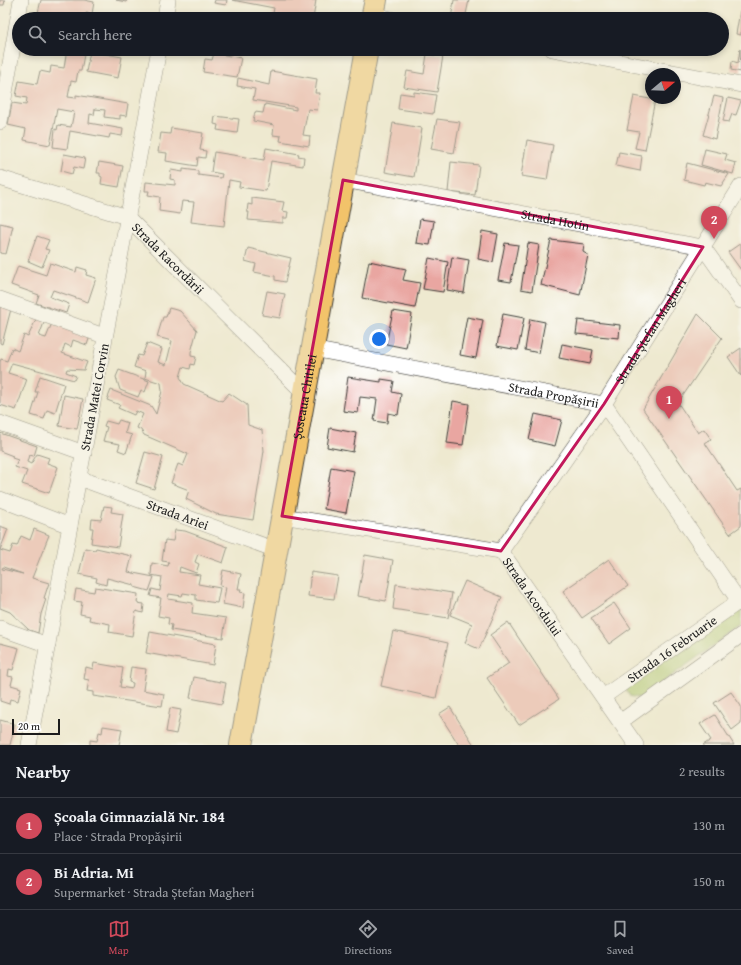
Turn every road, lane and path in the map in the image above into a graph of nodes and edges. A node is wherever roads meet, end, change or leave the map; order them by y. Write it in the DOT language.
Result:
graph roads {
  1 [pos="21,0"];
  2 [pos="168,0"];
  3 [pos="19,12"];
  4 [pos="166,12"];
  5 [pos="12,52"];
  6 [pos="158,56"];
  7 [pos="366,56"];
  8 [pos="590,56"];
  9 [pos="741,84"];
  10 [pos="0,122"];
  11 [pos="0,178"];
  12 [pos="343,180"];
  13 [pos="741,186"];
  14 [pos="127,217"];
  15 [pos="703,247"];
  16 [pos="0,299"];
  17 [pos="741,301"];
  18 [pos="104,336"];
  19 [pos="312,349"];
  20 [pos="304,393"];
  21 [pos="604,404"];
  22 [pos="0,423"];
  23 [pos="84,453"];
  24 [pos="79,478"];
  25 [pos="0,499"];
  26 [pos="282,516"];
  27 [pos="70,526"];
  28 [pos="276,550"];
  29 [pos="501,551"];
  30 [pos="740,602"];
  31 [pos="0,628"];
  32 [pos="741,636"];
  33 [pos="48,644"];
  34 [pos="603,697"];
  35 [pos="620,722"];
  36 [pos="29,745"];
  37 [pos="241,745"];
  38 [pos="636,745"];
  1 -- 3 [label="street"];
  2 -- 4 [label="street"];
  5 -- 10 [label="street"];
  6 -- 14 [label="street, Strada Matei Corvin"];
  7 -- 12 [label="main road, Șoseaua Chitilei"];
  8 -- 9 [label="street"];
  11 -- 14 [label="street, Strada Racordării"];
  12 -- 15 [label="street, Strada Hotin"];
  12 -- 19 [label="main road, Șoseaua Chitilei"];
  13 -- 15 [label="street, Strada Ștefan Magheri"];
  14 -- 18 [label="street, Strada Matei Corvin"];
  14 -- 20 [label="street, Strada Racordării"];
  15 -- 17 [label="street"];
  15 -- 21 [label="street, Strada Ștefan Magheri"];
  16 -- 18 [label="street"];
  18 -- 23 [label="street, Strada Matei Corvin"];
  19 -- 20 [label="main road, Șoseaua Chitilei"];
  19 -- 21 [label="street, Strada Propășirii"];
  20 -- 26 [label="main road, Șoseaua Chitilei"];
  21 -- 29 [label="street, Strada Ștefan Magheri"];
  21 -- 30 [label="street, Strada Propășirii"];
  22 -- 23 [label="street"];
  23 -- 24 [label="street, Strada Matei Corvin"];
  24 -- 27 [label="street, Strada Matei Corvin"];
  24 -- 28 [label="street, Strada Ariei"];
  25 -- 27 [label="street"];
  26 -- 28 [label="main road, Șoseaua Chitilei"];
  26 -- 29 [label="street, Strada Acordului"];
  27 -- 33 [label="street, Strada Matei Corvin"];
  28 -- 37 [label="main road, Șoseaua Chitilei"];
  29 -- 34 [label="street, Strada Acordului"];
  30 -- 34 [label="street, Strada 16 Februarie"];
  31 -- 33 [label="street"];
  32 -- 35 [label="street"];
  33 -- 36 [label="street, Strada Matei Corvin"];
  34 -- 35 [label="street, Strada Acordului"];
  35 -- 38 [label="street, Strada Acordului"];
}
